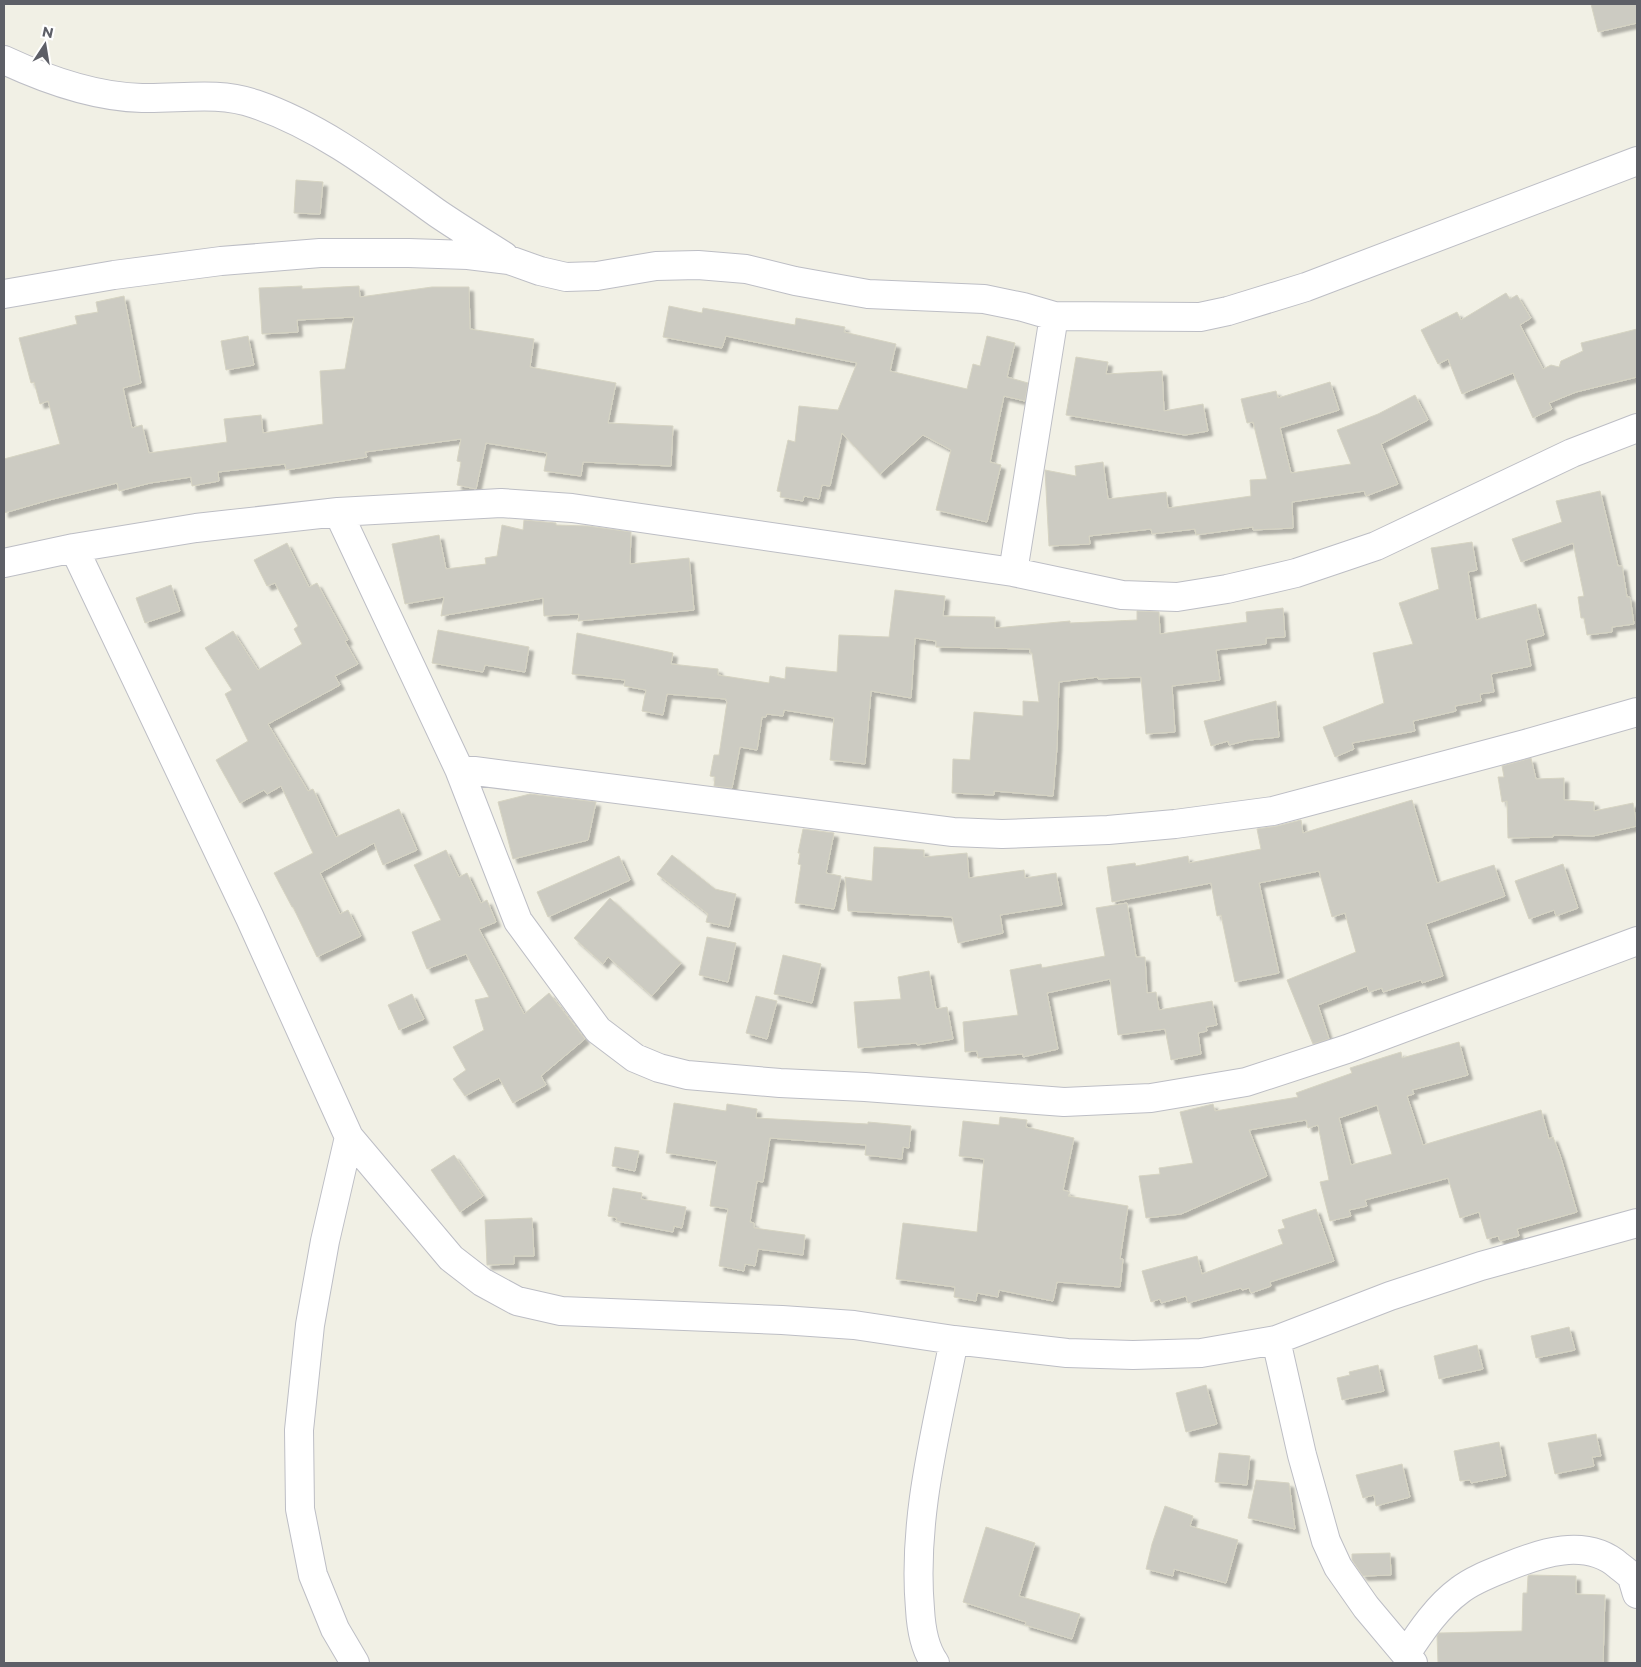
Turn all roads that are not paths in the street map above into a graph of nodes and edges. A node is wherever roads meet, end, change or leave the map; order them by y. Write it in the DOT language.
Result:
graph roads {
  1 [pos="4,60"];
  2 [pos="1637,160"];
  3 [pos="509,260"];
  4 [pos="4,294"];
  5 [pos="1054,316"];
  6 [pos="1636,434"];
  7 [pos="338,512"];
  8 [pos="74,548"];
  9 [pos="4,563"];
  10 [pos="1013,572"];
  11 [pos="1637,712"];
  12 [pos="459,770"];
  13 [pos="1637,941"];
  14 [pos="349,1137"];
  15 [pos="1637,1223"];
  16 [pos="954,1340"];
  17 [pos="1276,1340"];
  18 [pos="1637,1594"];
  19 [pos="1410,1658"];
  20 [pos="355,1663"];
  21 [pos="935,1663"];
  1 -- 3 [label="street"];
  2 -- 5 [label="street"];
  3 -- 4 [label="street"];
  3 -- 5 [label="street"];
  5 -- 10 [label="street"];
  6 -- 10 [label="street"];
  7 -- 8 [label="street"];
  7 -- 10 [label="street"];
  7 -- 12 [label="street"];
  8 -- 9 [label="street"];
  8 -- 14 [label="street"];
  11 -- 12 [label="street"];
  12 -- 13 [label="street"];
  14 -- 16 [label="street"];
  14 -- 20 [label="street"];
  15 -- 17 [label="street"];
  16 -- 17 [label="street"];
  16 -- 21 [label="street"];
  17 -- 19 [label="street"];
  18 -- 19 [label="street"];
}
